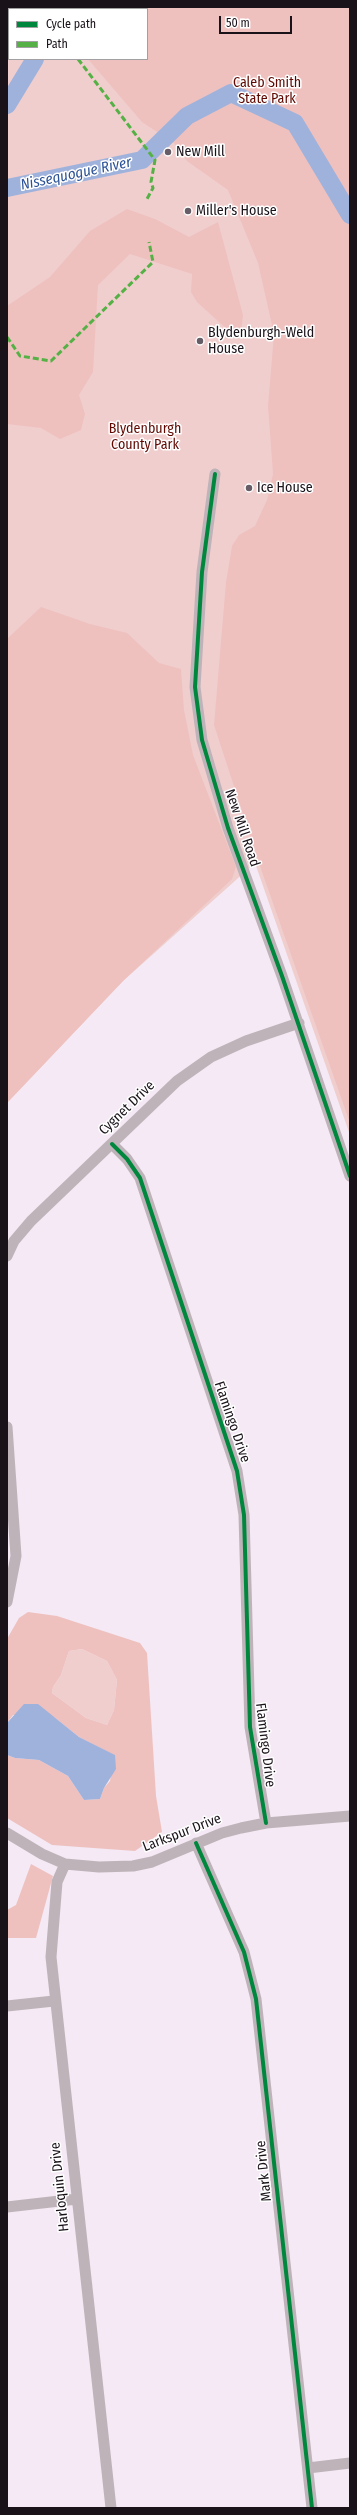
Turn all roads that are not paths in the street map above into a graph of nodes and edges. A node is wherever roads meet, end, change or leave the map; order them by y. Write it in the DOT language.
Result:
graph roads {
  1 [pos="215,474"];
  2 [pos="299,1023"];
  3 [pos="112,1144"];
  4 [pos="350,1176"];
  5 [pos="7,1256"];
  6 [pos="7,1427"];
  7 [pos="7,1602"];
  8 [pos="350,1816"];
  9 [pos="266,1823"];
  10 [pos="7,1833"];
  11 [pos="196,1843"];
  12 [pos="65,1864"];
  13 [pos="54,2001"];
  14 [pos="7,2006"];
  15 [pos="77,2199"];
  16 [pos="7,2207"];
  17 [pos="350,2463"];
  18 [pos="308,2468"];
  19 [pos="111,2508"];
  20 [pos="312,2508"];
  1 -- 2 [label="street, New Mill Road"];
  2 -- 3 [label="street, Cygnet Drive"];
  2 -- 4 [label="street, New Mill Road"];
  3 -- 5 [label="street, Cygnet Drive"];
  3 -- 9 [label="street, Flamingo Drive"];
  6 -- 7 [label="street"];
  8 -- 9 [label="street, Larkspur Drive"];
  9 -- 11 [label="street, Larkspur Drive"];
  10 -- 12 [label="street, Larkspur Drive"];
  11 -- 12 [label="street, Larkspur Drive"];
  11 -- 18 [label="street, Mark Drive"];
  12 -- 13 [label="street, Harloquin Drive"];
  13 -- 14 [label="street"];
  13 -- 15 [label="street, Harloquin Drive"];
  15 -- 16 [label="street"];
  15 -- 19 [label="street, Harloquin Drive"];
  17 -- 18 [label="street"];
  18 -- 20 [label="street, Mark Drive"];
}
